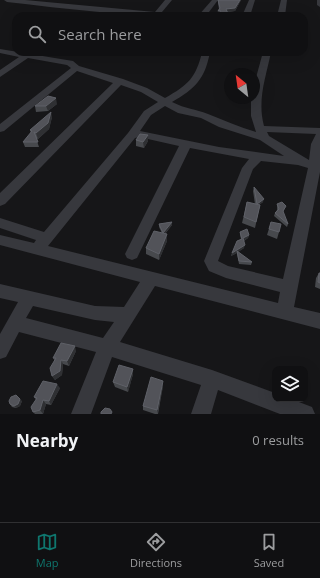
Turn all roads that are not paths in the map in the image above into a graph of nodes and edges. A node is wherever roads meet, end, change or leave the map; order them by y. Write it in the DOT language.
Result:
graph roads {
  1 [pos="7,0"];
  2 [pos="86,0"];
  3 [pos="169,0"];
  4 [pos="216,0"];
  5 [pos="252,0"];
  6 [pos="284,0"];
  7 [pos="320,0"];
  8 [pos="40,1"];
  9 [pos="320,5"];
  10 [pos="78,7"];
  11 [pos="144,12"];
  12 [pos="160,12"];
  13 [pos="206,12"];
  14 [pos="248,12"];
  15 [pos="282,12"];
  16 [pos="0,52"];
  17 [pos="12,53"];
  18 [pos="24,56"];
  19 [pos="37,56"];
  20 [pos="205,56"];
  21 [pos="266,56"];
  22 [pos="76,68"];
  23 [pos="0,74"];
  24 [pos="120,81"];
  25 [pos="168,102"];
  26 [pos="0,129"];
  27 [pos="259,129"];
  28 [pos="320,131"];
  29 [pos="132,135"];
  30 [pos="320,136"];
  31 [pos="264,138"];
  32 [pos="186,144"];
  33 [pos="258,157"];
  34 [pos="312,165"];
  35 [pos="0,201"];
  36 [pos="0,223"];
  37 [pos="0,240"];
  38 [pos="42,243"];
  39 [pos="132,254"];
  40 [pos="152,277"];
  41 [pos="288,287"];
  42 [pos="0,291"];
  43 [pos="29,298"];
  44 [pos="285,312"];
  45 [pos="128,315"];
  46 [pos="320,321"];
  47 [pos="15,323"];
  48 [pos="107,348"];
  49 [pos="0,351"];
  50 [pos="212,379"];
  51 [pos="81,414"];
  52 [pos="201,414"];
  53 [pos="305,414"];
  1 -- 8 [label="street"];
  2 -- 10 [label="street"];
  3 -- 12 [label="street"];
  4 -- 13 [label="street"];
  5 -- 14 [label="street"];
  6 -- 15 [label="street"];
  7 -- 9 [label="street"];
  8 -- 10 [label="street"];
  10 -- 11 [label="street"];
  16 -- 17 [label="street"];
  18 -- 23 [label="street"];
  19 -- 22 [label="street"];
  20 -- 25 [label="street"];
  21 -- 27 [label="street"];
  22 -- 24 [label="street"];
  22 -- 26 [label="street"];
  24 -- 25 [label="street"];
  24 -- 35 [label="street"];
  25 -- 29 [label="street"];
  25 -- 31 [label="street"];
  27 -- 28 [label="street"];
  27 -- 31 [label="street"];
  29 -- 32 [label="street"];
  29 -- 38 [label="street"];
  30 -- 34 [label="street"];
  31 -- 34 [label="street"];
  32 -- 33 [label="street"];
  32 -- 39 [label="street"];
  33 -- 34 [label="street"];
  33 -- 41 [label="street"];
  34 -- 41 [label="street"];
  36 -- 38 [label="street"];
  37 -- 38 [label="street"];
  38 -- 40 [label="street"];
  40 -- 44 [label="street"];
  40 -- 45 [label="street"];
  41 -- 44 [label="street"];
  42 -- 43 [label="street"];
  43 -- 45 [label="street"];
  43 -- 47 [label="street"];
  44 -- 46 [label="street"];
  45 -- 48 [label="street"];
  47 -- 48 [label="street"];
  47 -- 49 [label="street"];
  48 -- 50 [label="street"];
  48 -- 51 [label="street"];
  50 -- 52 [label="street"];
  50 -- 53 [label="street"];
}
